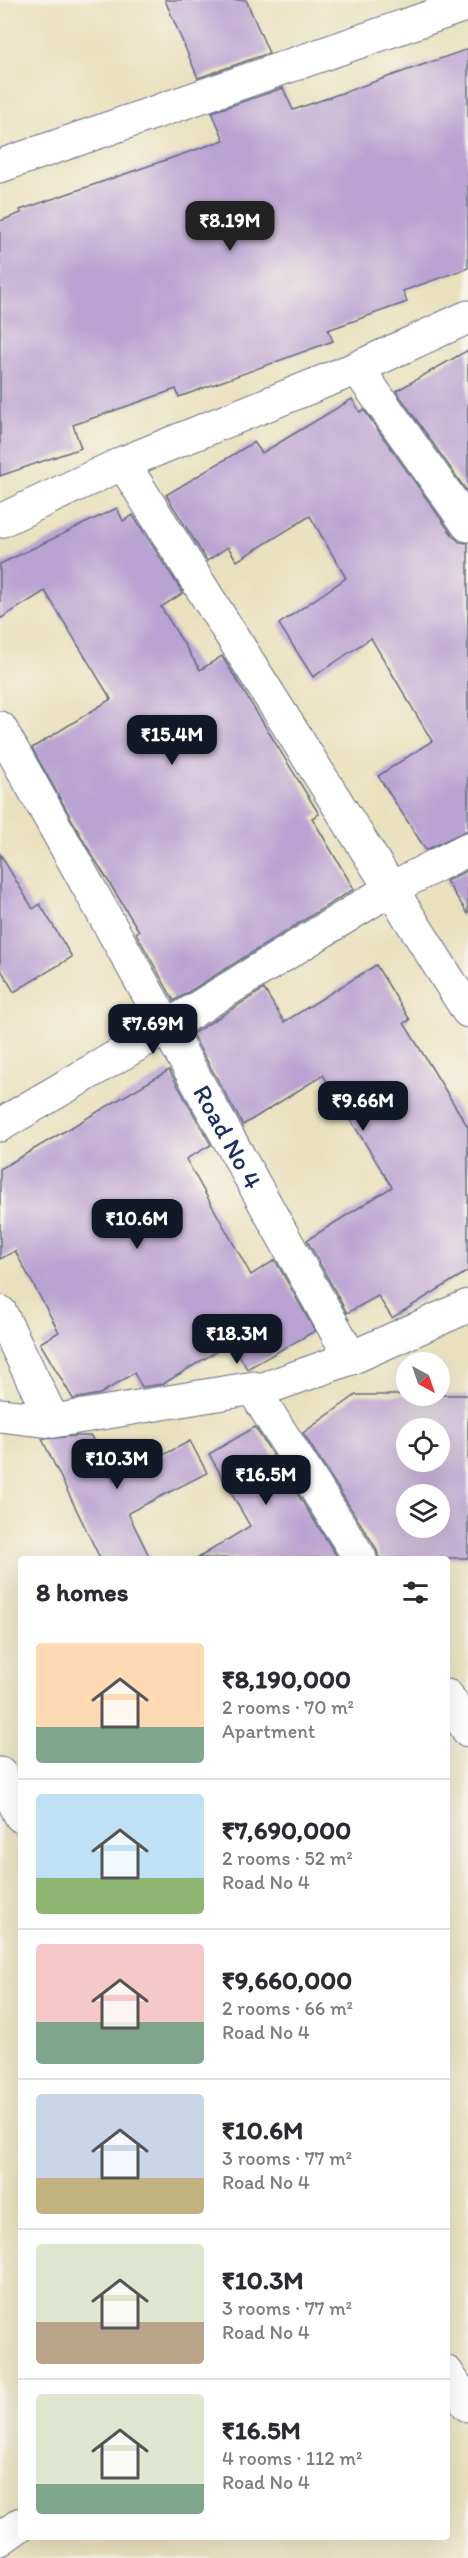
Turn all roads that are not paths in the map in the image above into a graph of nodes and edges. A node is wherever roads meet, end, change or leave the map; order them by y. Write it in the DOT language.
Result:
graph roads {
  1 [pos="468,4"];
  2 [pos="0,166"];
  3 [pos="468,317"];
  4 [pos="357,368"];
  5 [pos="123,463"];
  6 [pos="0,521"];
  7 [pos="468,525"];
  8 [pos="0,728"];
  9 [pos="468,849"];
  10 [pos="392,888"];
  11 [pos="468,1011"];
  12 [pos="167,1027"];
  13 [pos="0,1125"];
  14 [pos="468,1306"];
  15 [pos="0,1312"];
  16 [pos="351,1358"];
  17 [pos="255,1392"];
  18 [pos="0,1415"];
  19 [pos="53,1421"];
  20 [pos="359,1556"];
  21 [pos="450,1701"];
  22 [pos="468,1730"];
  23 [pos="0,1773"];
  24 [pos="18,1810"];
  25 [pos="450,2378"];
  26 [pos="468,2405"];
  27 [pos="18,2526"];
  28 [pos="0,2539"];
  1 -- 2 [label="street"];
  3 -- 4 [label="street"];
  4 -- 5 [label="street"];
  4 -- 7 [label="street"];
  5 -- 6 [label="street"];
  5 -- 10 [label="street"];
  8 -- 12 [label="street, Road No 4"];
  9 -- 10 [label="street"];
  10 -- 11 [label="street"];
  10 -- 12 [label="street"];
  12 -- 13 [label="street"];
  12 -- 16 [label="street, Road No 4"];
  14 -- 16 [label="street"];
  15 -- 19 [label="street"];
  16 -- 17 [label="street"];
  17 -- 19 [label="street"];
  17 -- 20 [label="street"];
  18 -- 19 [label="street"];
  21 -- 22 [label="street"];
  23 -- 24 [label="street"];
  25 -- 26 [label="street"];
  27 -- 28 [label="street"];
}
